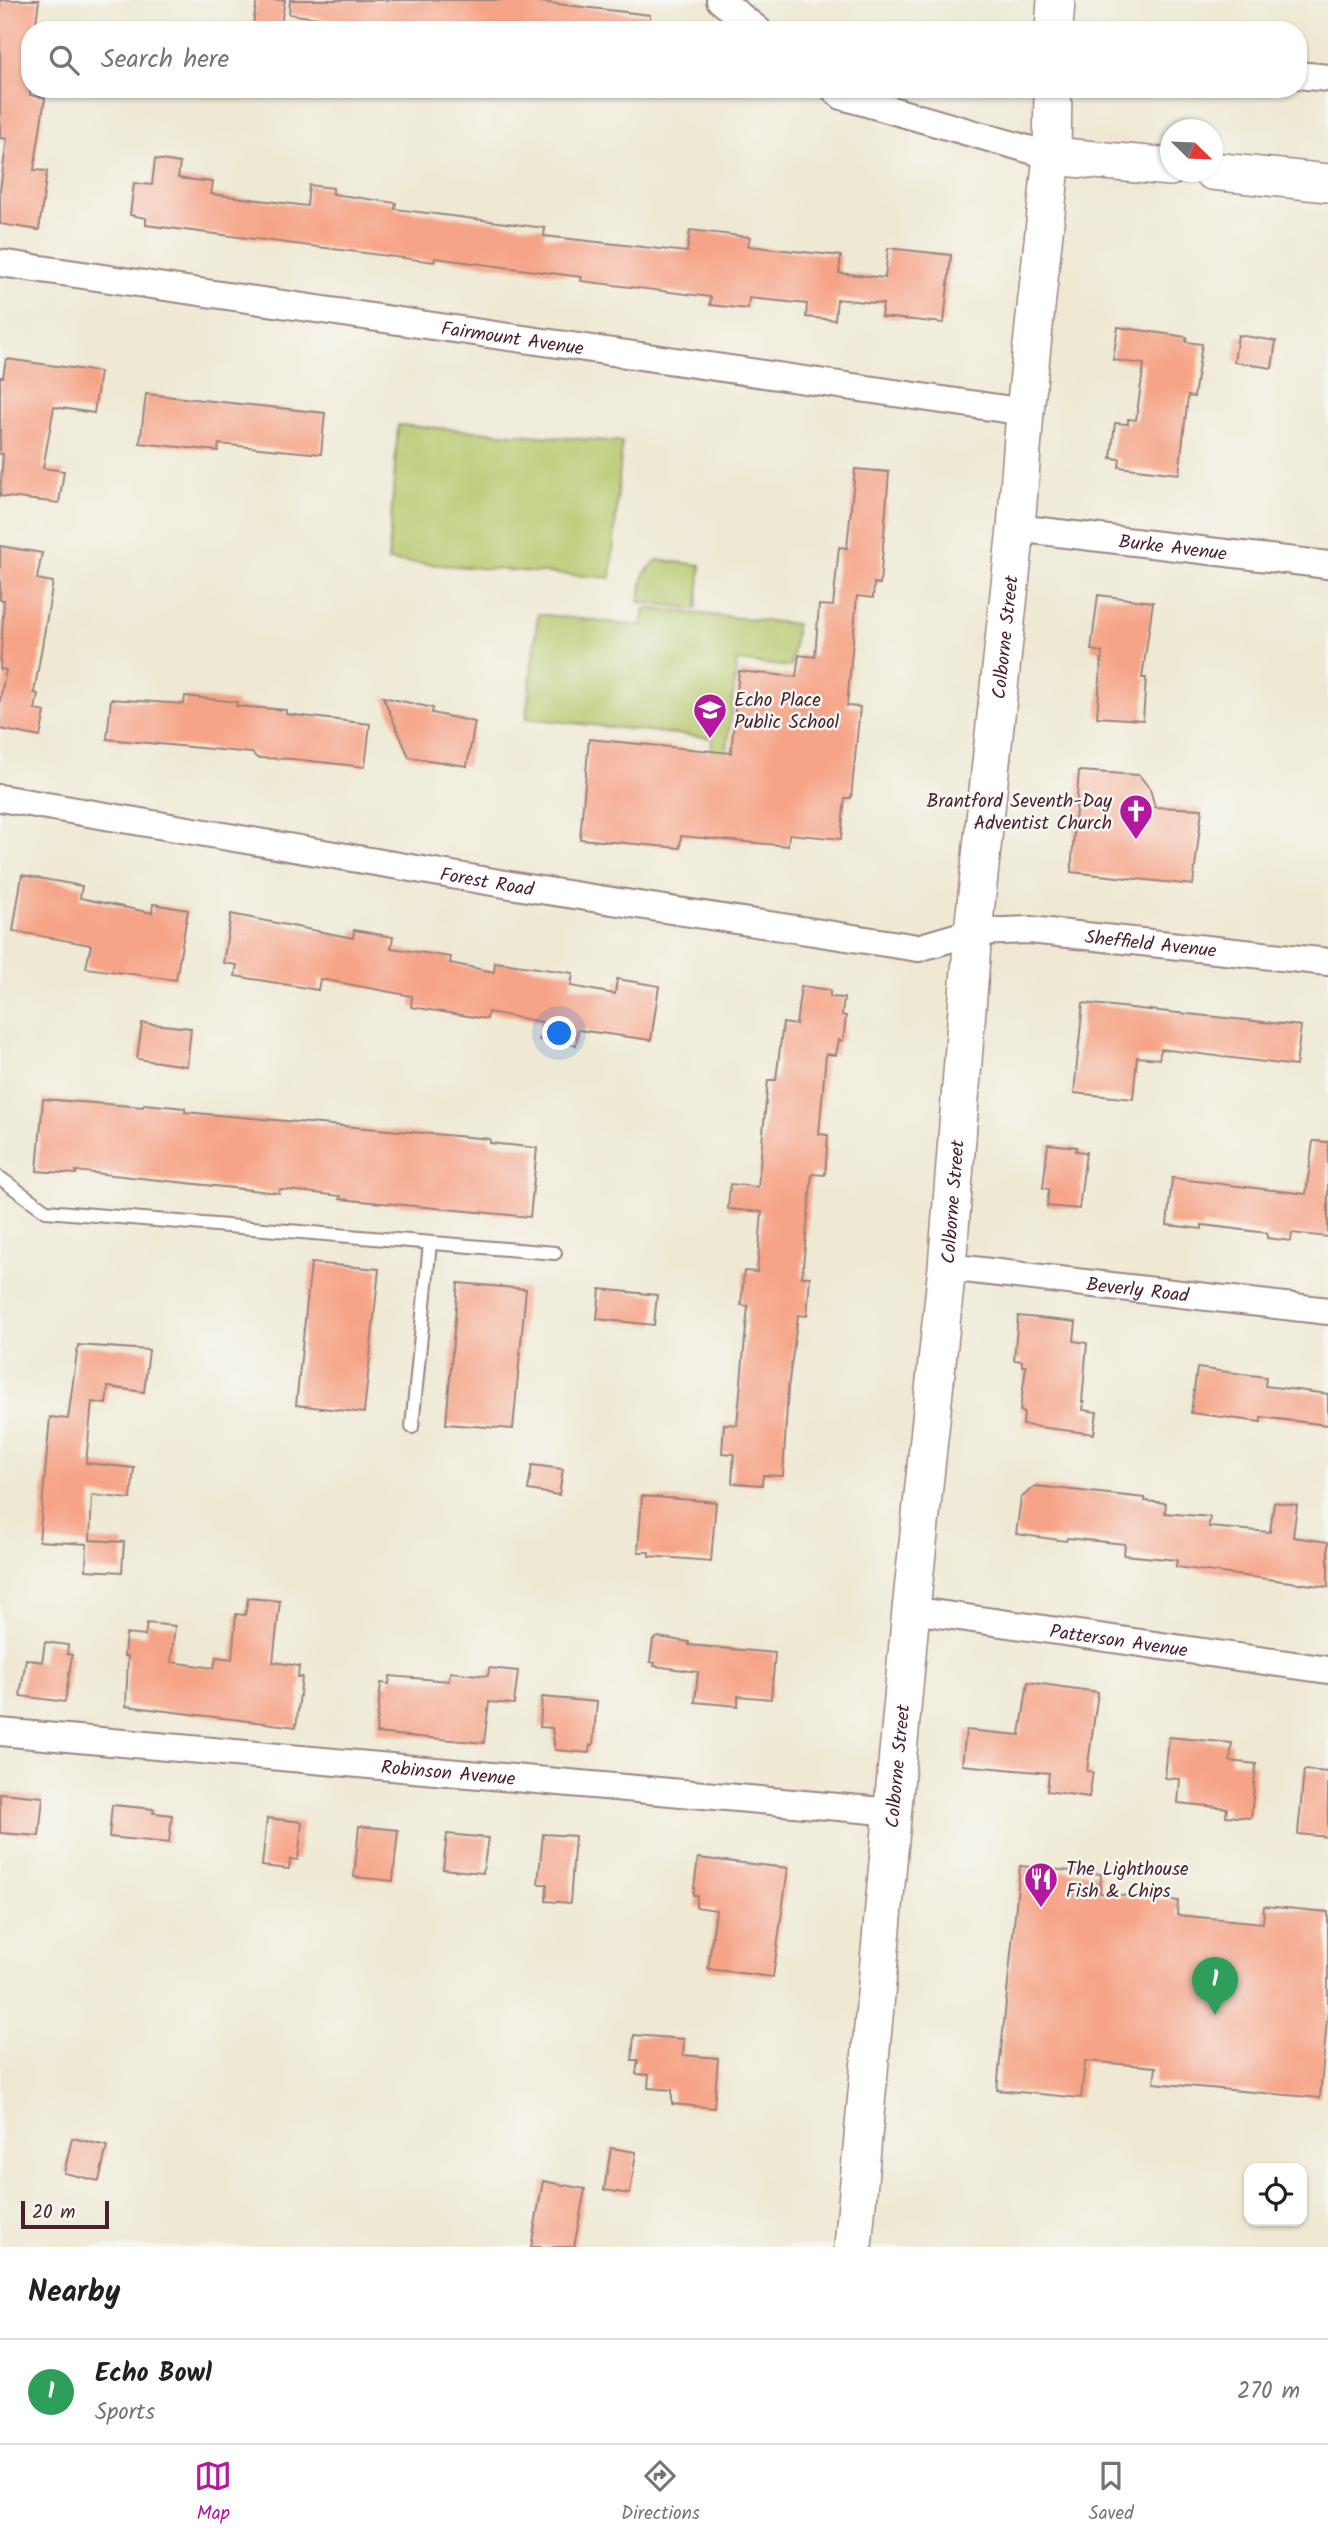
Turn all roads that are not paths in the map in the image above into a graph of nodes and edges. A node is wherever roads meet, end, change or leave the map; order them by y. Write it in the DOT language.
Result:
graph roads {
  1 [pos="720,0"];
  2 [pos="1056,0"];
  3 [pos="747,21"];
  4 [pos="1055,21"];
  5 [pos="1307,76"];
  6 [pos="1328,78"];
  7 [pos="849,98"];
  8 [pos="1053,98"];
  9 [pos="1052,156"];
  10 [pos="1160,166"];
  11 [pos="1223,172"];
  12 [pos="1328,183"];
  13 [pos="0,263"];
  14 [pos="1024,412"];
  15 [pos="1016,528"];
  16 [pos="1328,565"];
  17 [pos="0,799"];
  18 [pos="973,932"];
  19 [pos="1328,962"];
  20 [pos="0,1178"];
  21 [pos="430,1243"];
  22 [pos="555,1254"];
  23 [pos="947,1268"];
  24 [pos="1328,1311"];
  25 [pos="412,1427"];
  26 [pos="911,1610"];
  27 [pos="1328,1670"];
  28 [pos="0,1731"];
  29 [pos="894,1812"];
  30 [pos="853,2247"];
  1 -- 3 [label="street"];
  2 -- 4 [label="main road"];
  5 -- 6 [label="street"];
  7 -- 9 [label="street"];
  8 -- 9 [label="main road, Colborne Street"];
  9 -- 10 [label="main road"];
  9 -- 14 [label="main road, Colborne Street"];
  11 -- 12 [label="main road"];
  13 -- 14 [label="street, Fairmount Avenue"];
  14 -- 15 [label="main road, Colborne Street"];
  15 -- 16 [label="street, Burke Avenue"];
  15 -- 18 [label="main road, Colborne Street"];
  17 -- 18 [label="street, Forest Road"];
  18 -- 19 [label="street, Sheffield Avenue"];
  18 -- 23 [label="main road, Colborne Street"];
  20 -- 21 [label="lane"];
  21 -- 22 [label="lane"];
  21 -- 25 [label="lane"];
  23 -- 24 [label="street, Beverly Road"];
  23 -- 26 [label="main road, Colborne Street"];
  26 -- 27 [label="street, Patterson Avenue"];
  26 -- 29 [label="main road, Colborne Street"];
  28 -- 29 [label="street, Robinson Avenue"];
  29 -- 30 [label="main road, Colborne Street"];
}
